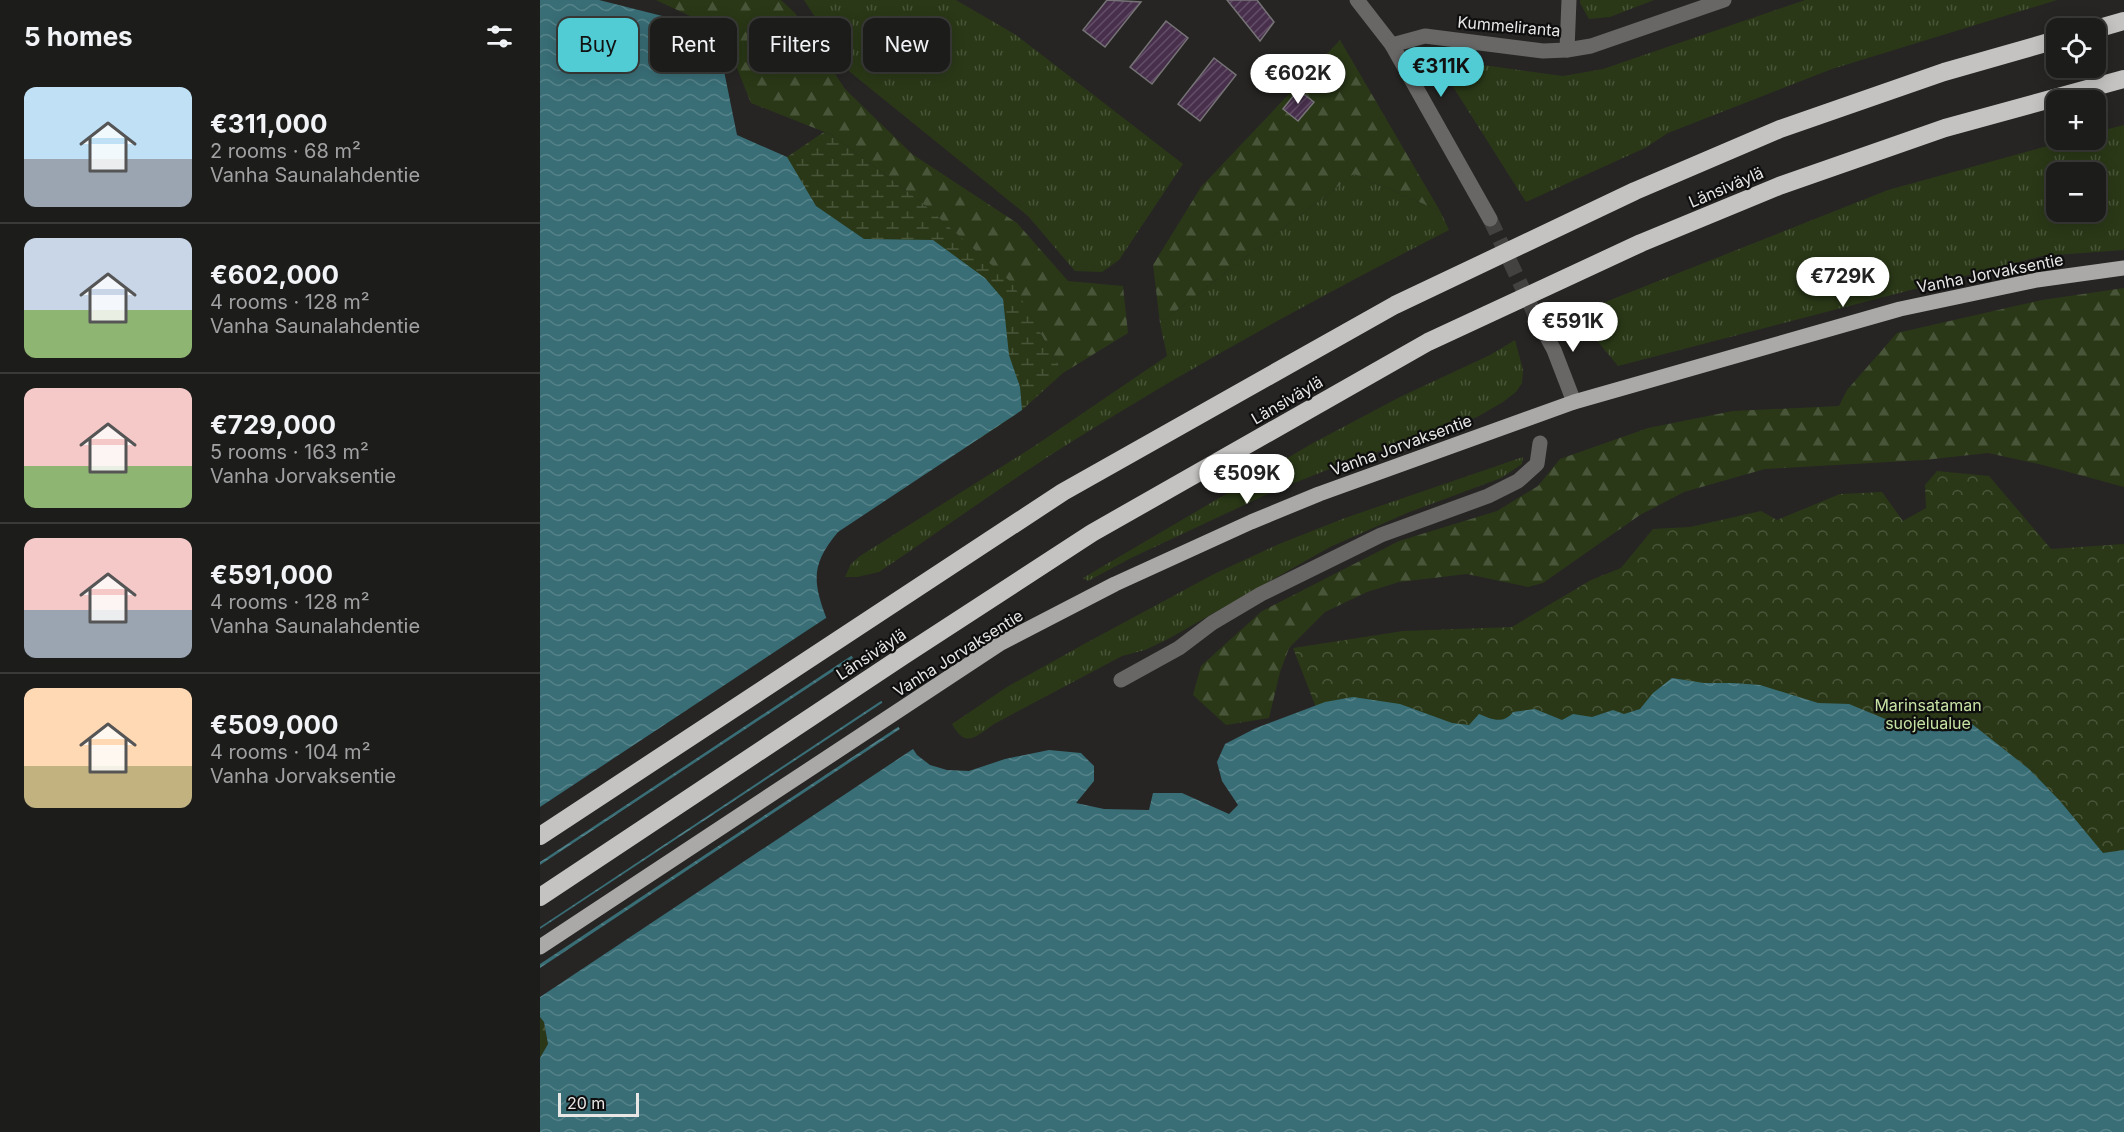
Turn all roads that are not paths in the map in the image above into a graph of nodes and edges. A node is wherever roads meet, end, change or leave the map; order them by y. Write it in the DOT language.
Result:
graph roads {
  1 [pos="1357,0"];
  2 [pos="1569,0"];
  3 [pos="1724,0"];
  4 [pos="2124,21"];
  5 [pos="2106,26"];
  6 [pos="2046,43"];
  7 [pos="1392,45"];
  8 [pos="1567,50"];
  9 [pos="2124,79"];
  10 [pos="1490,219"];
  11 [pos="2124,268"];
  12 [pos="1537,319"];
  13 [pos="1574,402"];
  14 [pos="1540,443"];
  15 [pos="1122,680"];
  16 [pos="540,836"];
  17 [pos="540,897"];
  18 [pos="540,947"];
  1 -- 7 [label="street"];
  2 -- 8 [label="street"];
  3 -- 8 [label="street, Kummeliranta"];
  4 -- 5 [label="highway"];
  6 -- 16 [label="highway, Länsiväylä"];
  7 -- 8 [label="street, Kummeliranta"];
  7 -- 10 [label="street"];
  9 -- 17 [label="highway, Länsiväylä"];
  11 -- 13 [label="main road, Vanha Jorvaksentie"];
  12 -- 13 [label="street"];
  13 -- 18 [label="main road, Vanha Jorvaksentie"];
  14 -- 15 [label="street"];
}
